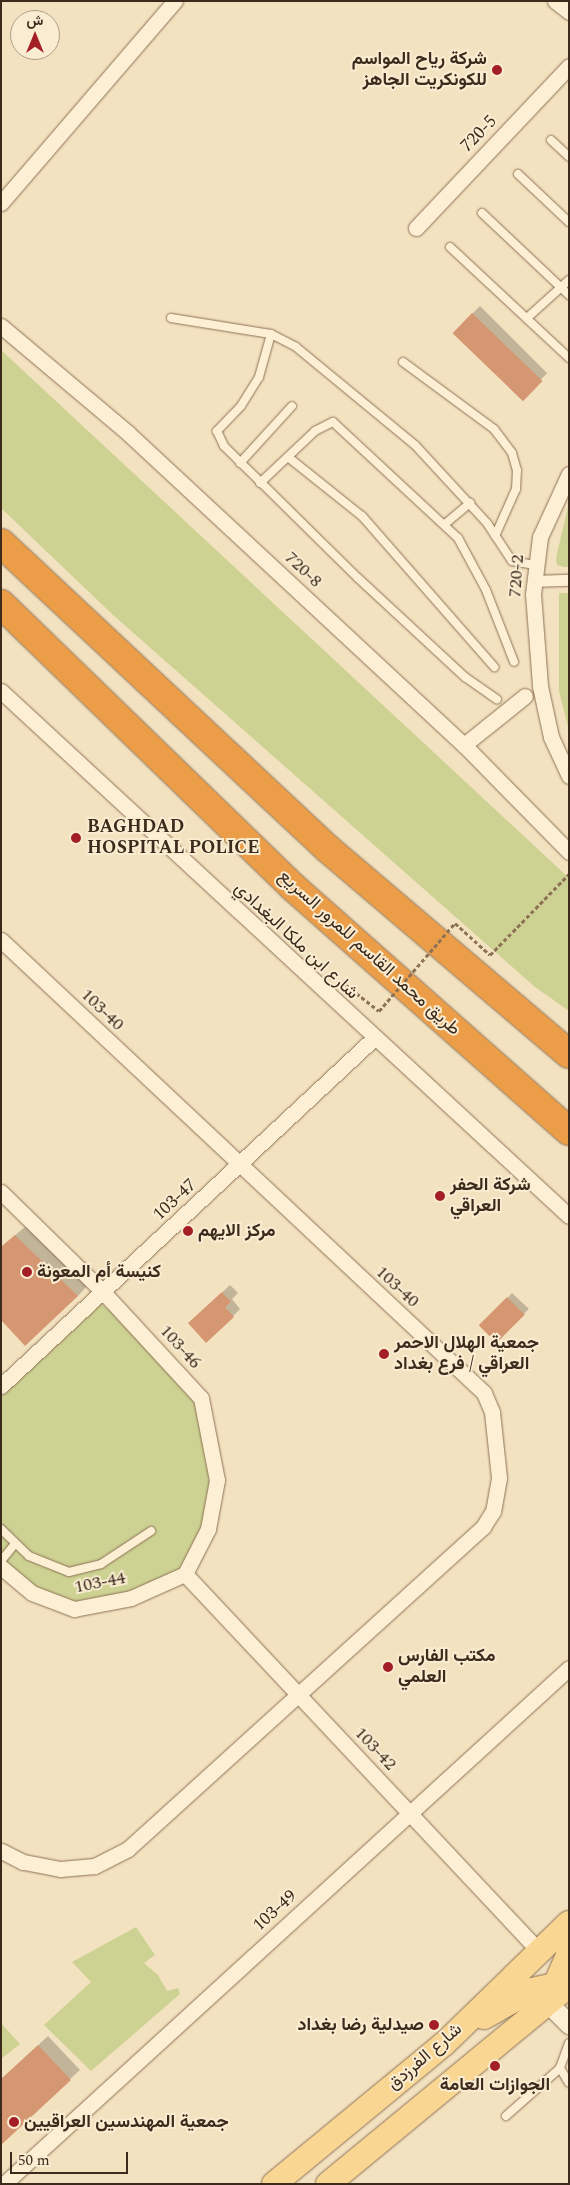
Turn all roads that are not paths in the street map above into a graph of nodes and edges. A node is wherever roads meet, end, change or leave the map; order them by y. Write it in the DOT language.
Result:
graph roads {
  1 [pos="175,1"];
  2 [pos="555,1"];
  3 [pos="569,12"];
  4 [pos="569,66"];
  5 [pos="551,140"];
  6 [pos="569,156"];
  7 [pos="518,174"];
  8 [pos="1,203"];
  9 [pos="482,213"];
  10 [pos="569,222"];
  11 [pos="416,228"];
  12 [pos="450,247"];
  13 [pos="569,280"];
  14 [pos="559,286"];
  15 [pos="569,295"];
  16 [pos="171,318"];
  17 [pos="527,318"];
  18 [pos="1,326"];
  19 [pos="271,334"];
  20 [pos="569,358"];
  21 [pos="403,362"];
  22 [pos="292,406"];
  23 [pos="288,458"];
  24 [pos="240,463"];
  25 [pos="569,474"];
  26 [pos="260,483"];
  27 [pos="470,503"];
  28 [pos="445,524"];
  29 [pos="495,536"];
  30 [pos="1,544"];
  31 [pos="535,565"];
  32 [pos="569,580"];
  33 [pos="533,581"];
  34 [pos="1,604"];
  35 [pos="514,662"];
  36 [pos="494,667"];
  37 [pos="1,691"];
  38 [pos="525,696"];
  39 [pos="497,699"];
  40 [pos="464,745"];
  41 [pos="569,776"];
  42 [pos="569,852"];
  43 [pos="1,940"];
  44 [pos="373,1039"];
  45 [pos="569,1054"];
  46 [pos="538,1105"];
  47 [pos="569,1131"];
  48 [pos="569,1135"];
  49 [pos="239,1166"];
  50 [pos="1,1192"];
  51 [pos="569,1216"];
  52 [pos="104,1292"];
  53 [pos="1,1386"];
  54 [pos="1,1529"];
  55 [pos="151,1531"];
  56 [pos="14,1545"];
  57 [pos="1,1561"];
  58 [pos="1,1567"];
  59 [pos="184,1574"];
  60 [pos="569,1668"];
  61 [pos="298,1695"];
  62 [pos="409,1813"];
  63 [pos="1,1851"];
  64 [pos="569,1904"];
  65 [pos="569,1923"];
  66 [pos="541,1947"];
  67 [pos="569,1953"];
  68 [pos="560,1988"];
  69 [pos="569,2024"];
  70 [pos="569,2043"];
  71 [pos="444,2044"];
  72 [pos="560,2068"];
  73 [pos="569,2083"];
  74 [pos="506,2116"];
  75 [pos="5,2180"];
  76 [pos="274,2184"];
  77 [pos="328,2184"];
  1 -- 8 [label="street"];
  2 -- 3 [label="street"];
  4 -- 11 [label="street, 720-5"];
  5 -- 6 [label="lane"];
  7 -- 10 [label="lane"];
  9 -- 14 [label="lane"];
  12 -- 17 [label="lane"];
  13 -- 14 [label="lane"];
  14 -- 15 [label="lane"];
  14 -- 17 [label="lane"];
  16 -- 19 [label="lane"];
  17 -- 20 [label="lane"];
  18 -- 40 [label="street, 720-8"];
  19 -- 24 [label="lane"];
  19 -- 27 [label="lane"];
  21 -- 29 [label="lane"];
  22 -- 24 [label="lane"];
  23 -- 26 [label="lane"];
  23 -- 28 [label="lane"];
  23 -- 36 [label="lane"];
  24 -- 26 [label="lane"];
  25 -- 31 [label="street, 720-2"];
  26 -- 39 [label="lane"];
  27 -- 28 [label="lane"];
  27 -- 29 [label="lane"];
  28 -- 35 [label="lane"];
  29 -- 31 [label="lane"];
  30 -- 45 [label="highway"];
  31 -- 33 [label="street, 720-2"];
  32 -- 33 [label="street"];
  33 -- 41 [label="street, 720-2"];
  34 -- 46 [label="highway, طريق محمد القاسم للمرور السريع"];
  37 -- 44 [label="street, شارع ابن ملكا البغدادي"];
  38 -- 40 [label="street"];
  40 -- 42 [label="street, 720-8"];
  43 -- 49 [label="street, 103-40"];
  44 -- 49 [label="street, 103-47"];
  44 -- 51 [label="street, شارع ابن ملكا البغدادي"];
  46 -- 47 [label="highway, طريق محمد القاسم للمرور السريع"];
  46 -- 48 [label="highway"];
  49 -- 52 [label="street, 103-47"];
  49 -- 61 [label="street, 103-40"];
  50 -- 52 [label="street, 103-46"];
  52 -- 53 [label="street, 103-47"];
  52 -- 59 [label="street, 103-46"];
  54 -- 56 [label="lane"];
  55 -- 56 [label="lane"];
  56 -- 57 [label="lane"];
  58 -- 59 [label="street, 103-44"];
  59 -- 61 [label="street, 103-42"];
  60 -- 62 [label="street, 103-49"];
  61 -- 62 [label="street, 103-42"];
  61 -- 63 [label="street, 103-40"];
  62 -- 66 [label="street, 103-42"];
  62 -- 75 [label="street, 103-49"];
  64 -- 66 [label="main road"];
  65 -- 66 [label="main road, شارع الفرزدق"];
  66 -- 71 [label="main road, شارع الفرزدق"];
  67 -- 68 [label="main road"];
  68 -- 69 [label="street"];
  68 -- 71 [label="main road"];
  68 -- 77 [label="main road, شارع الفرزدق"];
  70 -- 72 [label="lane"];
  71 -- 76 [label="main road, شارع الفرزدق"];
  72 -- 73 [label="lane"];
  72 -- 74 [label="lane"];
}
